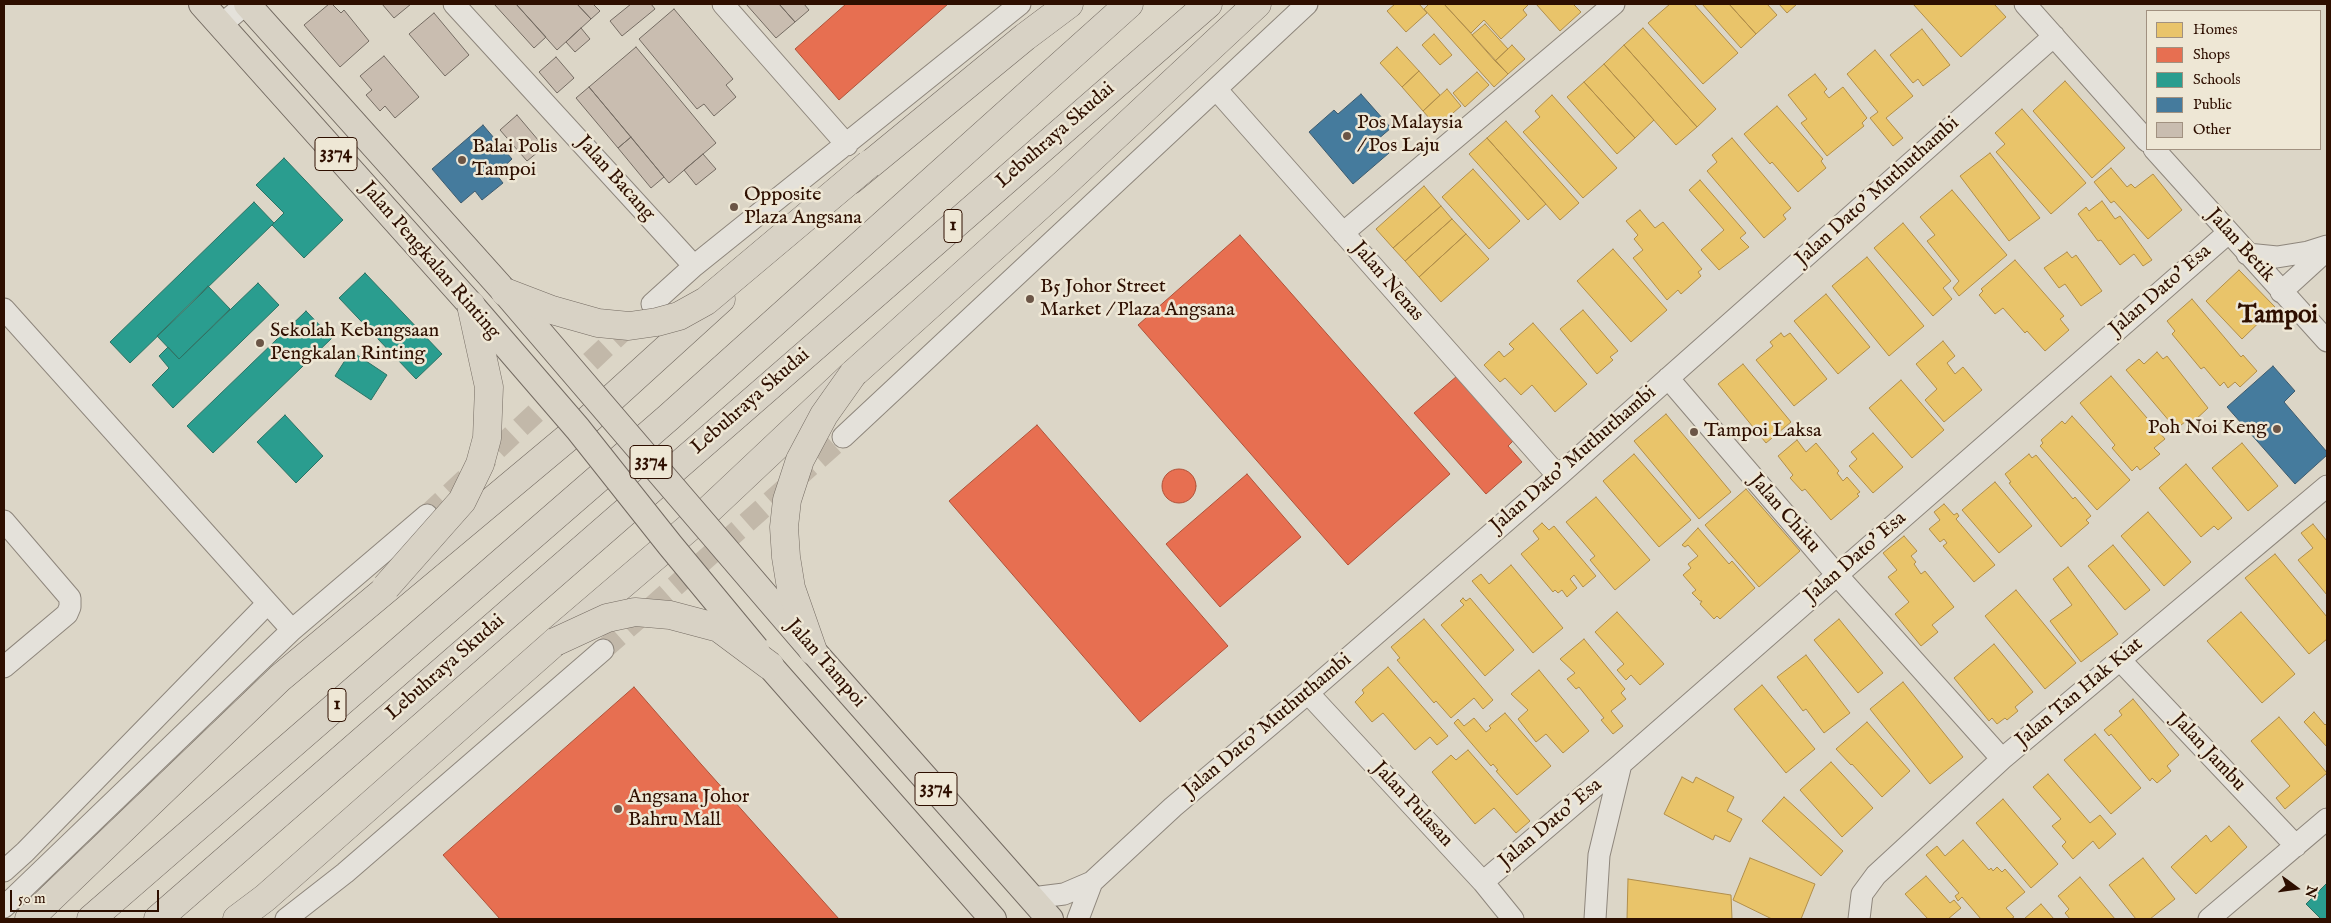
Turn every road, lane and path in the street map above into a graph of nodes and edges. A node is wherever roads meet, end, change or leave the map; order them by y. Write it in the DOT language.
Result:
graph roads {
  1 [pos="202,4"];
  2 [pos="246,4"];
  3 [pos="454,4"];
  4 [pos="723,4"];
  5 [pos="1020,4"];
  6 [pos="1069,4"];
  7 [pos="1129,4"];
  8 [pos="1208,4"];
  9 [pos="1257,4"];
  10 [pos="1307,4"];
  11 [pos="1614,4"];
  12 [pos="2025,4"];
  13 [pos="221,25"];
  14 [pos="2054,36"];
  15 [pos="1216,89"];
  16 [pos="2146,140"];
  17 [pos="846,145"];
  18 [pos="2155,150"];
  19 [pos="869,164"];
  20 [pos="1343,233"];
  21 [pos="2228,233"];
  22 [pos="2327,246"];
  23 [pos="2327,250"];
  24 [pos="2247,254"];
  25 [pos="694,266"];
  26 [pos="498,284"];
  27 [pos="2281,292"];
  28 [pos="652,304"];
  29 [pos="471,305"];
  30 [pos="4,309"];
  31 [pos="2327,341"];
  32 [pos="854,374"];
  33 [pos="1668,378"];
  34 [pos="604,406"];
  35 [pos="578,429"];
  36 [pos="844,437"];
  37 [pos="1558,476"];
  38 [pos="2327,486"];
  39 [pos="427,514"];
  40 [pos="699,520"];
  41 [pos="4,521"];
  42 [pos="670,546"];
  43 [pos="1837,575"];
  44 [pos="386,588"];
  45 [pos="267,604"];
  46 [pos="292,630"];
  47 [pos="555,642"];
  48 [pos="604,650"];
  49 [pos="817,655"];
  50 [pos="2120,660"];
  51 [pos="4,667"];
  52 [pos="777,674"];
  53 [pos="1308,693"];
  54 [pos="2002,759"];
  55 [pos="1621,764"];
  56 [pos="2327,819"];
  57 [pos="2296,846"];
  58 [pos="4,871"];
  59 [pos="1092,882"];
  60 [pos="1483,882"];
  61 [pos="1032,898"];
  62 [pos="4,907"];
  63 [pos="29,919"];
  64 [pos="91,919"];
  65 [pos="158,919"];
  66 [pos="237,919"];
  67 [pos="286,919"];
  68 [pos="993,919"];
  69 [pos="1050,919"];
  70 [pos="1078,919"];
  71 [pos="1513,919"];
  72 [pos="1595,919"];
  73 [pos="1860,919"];
  74 [pos="2209,919"];
  1 -- 13 [label="main road, Jalan Pengkalan Rinting / 3374"];
  2 -- 13 [label="street"];
  2 -- 26 [label="main road, Jalan Pengkalan Rinting / 3374"];
  3 -- 25 [label="street, Jalan Bacang"];
  4 -- 17 [label="street"];
  5 -- 17 [label="street"];
  6 -- 19 [label="highway"];
  7 -- 64 [label="highway, 1"];
  8 -- 65 [label="highway, Lebuhraya Skudai / 1"];
  9 -- 32 [label="highway"];
  10 -- 15 [label="street"];
  11 -- 20 [label="street"];
  12 -- 14 [label="street"];
  13 -- 29 [label="main road, Jalan Pengkalan Rinting / 3374"];
  14 -- 16 [label="street"];
  14 -- 33 [label="street, Jalan Dato' Muthuthambi"];
  15 -- 20 [label="street, Jalan Nenas"];
  15 -- 36 [label="street"];
  17 -- 25 [label="street"];
  18 -- 21 [label="street, Jalan Betik"];
  19 -- 26 [label="highway, bridge"];
  19 -- 34 [label="highway, bridge"];
  20 -- 37 [label="street, Jalan Nenas"];
  21 -- 24 [label="street, Jalan Betik"];
  21 -- 43 [label="street, Jalan Dato' Esa"];
  22 -- 24 [label="street"];
  23 -- 27 [label="street"];
  24 -- 27 [label="street, Jalan Betik"];
  25 -- 28 [label="street"];
  26 -- 34 [label="main road, Jalan Pengkalan Rinting / 3374, bridge"];
  27 -- 31 [label="street, Jalan Betik"];
  29 -- 35 [label="main road, Jalan Pengkalan Rinting / 3374, bridge"];
  29 -- 44 [label="highway, bridge"];
  30 -- 45 [label="street"];
  32 -- 40 [label="highway, bridge"];
  32 -- 49 [label="highway, bridge"];
  33 -- 37 [label="street, Jalan Dato' Muthuthambi"];
  33 -- 43 [label="street, Jalan Chiku"];
  34 -- 35 [label="highway"];
  34 -- 40 [label="main road, Jalan Tampoi / 3374, bridge"];
  35 -- 42 [label="main road, 3374, bridge"];
  35 -- 44 [label="highway, bridge"];
  37 -- 53 [label="street, Jalan Dato' Muthuthambi"];
  38 -- 50 [label="street, Jalan Tan Hak Kiat"];
  39 -- 46 [label="street"];
  40 -- 42 [label="highway"];
  40 -- 49 [label="main road, Jalan Tampoi / 3374, bridge"];
  41 -- 51 [label="street"];
  42 -- 47 [label="highway, bridge"];
  42 -- 52 [label="main road, 3374, bridge"];
  43 -- 54 [label="street, Jalan Chiku"];
  43 -- 55 [label="street, Jalan Dato' Esa"];
  44 -- 63 [label="highway"];
  45 -- 46 [label="street"];
  45 -- 58 [label="street"];
  46 -- 62 [label="street"];
  47 -- 52 [label="highway, bridge"];
  47 -- 66 [label="highway"];
  48 -- 67 [label="street"];
  49 -- 61 [label="main road, Jalan Tampoi / 3374"];
  50 -- 54 [label="street, Jalan Tan Hak Kiat"];
  50 -- 57 [label="street, Jalan Jambu"];
  52 -- 68 [label="main road, 3374"];
  53 -- 59 [label="street, Jalan Dato' Muthuthambi"];
  53 -- 60 [label="street, Jalan Pulasan"];
  54 -- 73 [label="street, Jalan Tan Hak Kiat"];
  55 -- 60 [label="street, Jalan Dato' Esa"];
  55 -- 72 [label="street"];
  56 -- 57 [label="street"];
  57 -- 74 [label="street"];
  59 -- 61 [label="street, Jalan Dato' Muthuthambi"];
  59 -- 70 [label="street, Jalan Dato' Muthuthambi"];
  60 -- 71 [label="street, Jalan Pulasan"];
  61 -- 69 [label="main road, Jalan Tampoi / 3374"];
}
